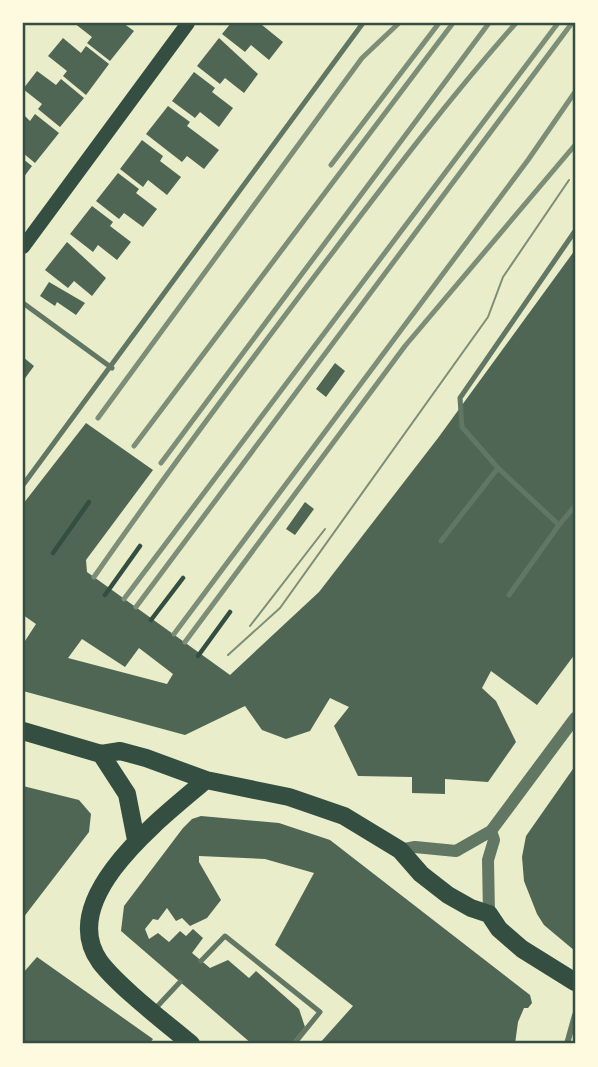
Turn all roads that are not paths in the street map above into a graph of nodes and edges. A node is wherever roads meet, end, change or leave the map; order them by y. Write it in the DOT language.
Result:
graph roads {
  1 [pos="188,23"];
  2 [pos="363,23"];
  3 [pos="575,231"];
  4 [pos="23,247"];
  5 [pos="23,303"];
  6 [pos="112,368"];
  7 [pos="498,468"];
  8 [pos="23,485"];
  9 [pos="575,506"];
  10 [pos="559,525"];
  11 [pos="441,541"];
  12 [pos="509,595"];
  13 [pos="575,718"];
  14 [pos="23,731"];
  15 [pos="101,754"];
  16 [pos="206,780"];
  17 [pos="491,831"];
  18 [pos="136,840"];
  19 [pos="400,850"];
  20 [pos="489,914"];
  21 [pos="201,961"];
  22 [pos="180,982"];
  23 [pos="575,982"];
  24 [pos="153,1012"];
  25 [pos="575,1015"];
  26 [pos="191,1044"];
  27 [pos="294,1044"];
  28 [pos="567,1044"];
  1 -- 4 [label="main road"];
  2 -- 6 [label="lane"];
  3 -- 7 [label="lane"];
  5 -- 6 [label="lane"];
  6 -- 8 [label="lane"];
  7 -- 10 [label="lane"];
  7 -- 11 [label="lane"];
  9 -- 10 [label="lane"];
  10 -- 12 [label="lane"];
  13 -- 17 [label="street"];
  14 -- 15 [label="main road"];
  15 -- 16 [label="main road"];
  15 -- 18 [label="main road"];
  16 -- 18 [label="main road"];
  16 -- 19 [label="main road"];
  17 -- 19 [label="street"];
  17 -- 20 [label="street"];
  18 -- 24 [label="main road"];
  19 -- 20 [label="main road"];
  20 -- 23 [label="main road"];
  21 -- 27 [label="lane"];
  22 -- 24 [label="lane"];
  24 -- 26 [label="main road"];
  25 -- 28 [label="street"];
}
